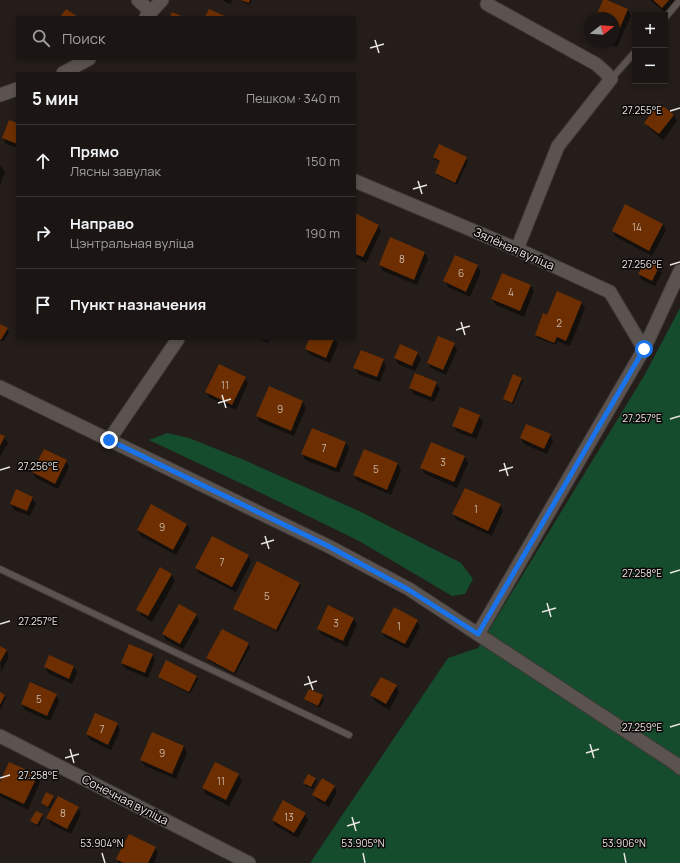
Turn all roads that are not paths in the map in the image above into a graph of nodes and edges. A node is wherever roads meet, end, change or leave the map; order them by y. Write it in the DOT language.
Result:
graph roads {
  1 [pos="138,0"];
  2 [pos="162,0"];
  3 [pos="680,0"];
  4 [pos="487,4"];
  5 [pos="668,14"];
  6 [pos="148,15"];
  7 [pos="632,55"];
  8 [pos="87,60"];
  9 [pos="65,72"];
  10 [pos="611,79"];
  11 [pos="16,89"];
  12 [pos="0,95"];
  13 [pos="356,181"];
  14 [pos="516,249"];
  15 [pos="680,272"];
  16 [pos="177,340"];
  17 [pos="644,349"];
  18 [pos="0,387"];
  19 [pos="109,440"];
  20 [pos="0,569"];
  21 [pos="478,634"];
  22 [pos="0,736"];
  23 [pos="349,736"];
  24 [pos="680,768"];
  25 [pos="249,863"];
  1 -- 6 [label="street"];
  2 -- 6 [label="street"];
  3 -- 5 [label="lane"];
  4 -- 10 [label="street"];
  7 -- 10 [label="lane"];
  8 -- 9 [label="street"];
  10 -- 14 [label="street"];
  11 -- 12 [label="street"];
  13 -- 14 [label="street, Зялёная вуліца"];
  14 -- 17 [label="street, Зялёная вуліца"];
  15 -- 17 [label="street"];
  16 -- 19 [label="street"];
  17 -- 21 [label="street"];
  18 -- 19 [label="street"];
  19 -- 21 [label="street"];
  20 -- 23 [label="lane"];
  21 -- 24 [label="street"];
  22 -- 25 [label="street, Сонечная вуліца"];
}
